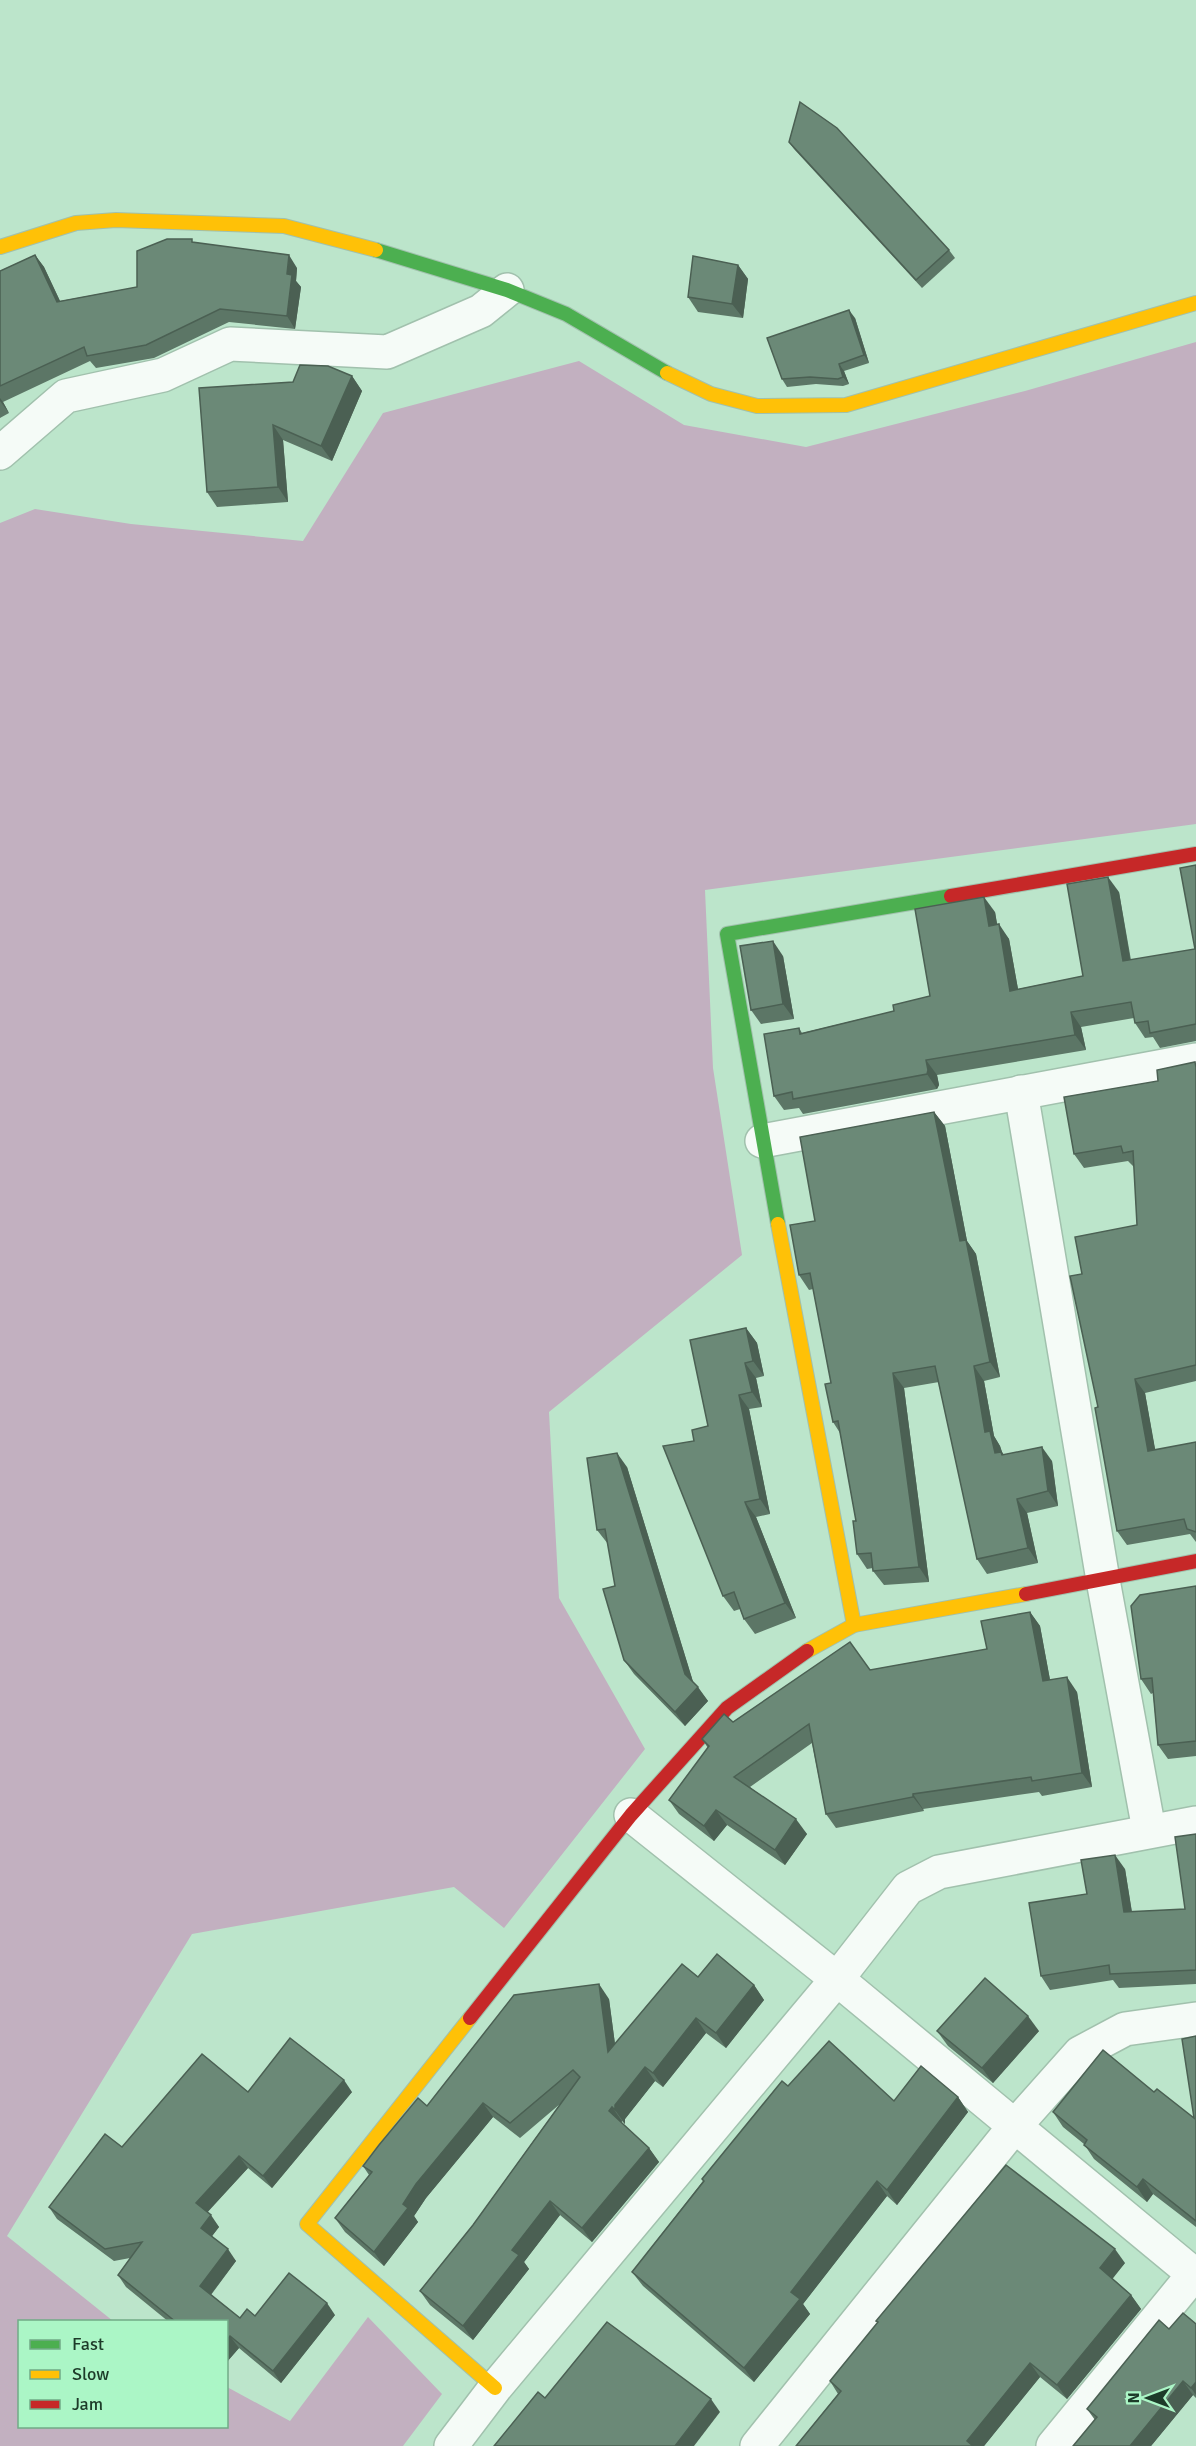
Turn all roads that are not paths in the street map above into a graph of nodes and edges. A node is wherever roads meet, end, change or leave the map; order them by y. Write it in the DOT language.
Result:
graph roads {
  1 [pos="0,247"];
  2 [pos="507,291"];
  3 [pos="1196,303"];
  4 [pos="0,453"];
  5 [pos="1196,854"];
  6 [pos="1196,1060"];
  7 [pos="1021,1092"];
  8 [pos="762,1142"];
  9 [pos="1196,1561"];
  10 [pos="1103,1581"];
  11 [pos="854,1625"];
  12 [pos="631,1815"];
  13 [pos="1196,1823"];
  14 [pos="1149,1830"];
  15 [pos="837,1979"];
  16 [pos="1196,2019"];
  17 [pos="1014,2127"];
  18 [pos="1195,2275"];
  19 [pos="495,2388"];
  20 [pos="451,2446"];
  21 [pos="757,2446"];
  22 [pos="1053,2446"];
  1 -- 2 [label="street"];
  2 -- 3 [label="street"];
  2 -- 4 [label="street"];
  5 -- 8 [label="street"];
  6 -- 7 [label="street"];
  7 -- 8 [label="street"];
  7 -- 10 [label="street"];
  8 -- 11 [label="street"];
  9 -- 10 [label="street"];
  10 -- 11 [label="street"];
  10 -- 14 [label="street"];
  11 -- 12 [label="street"];
  12 -- 15 [label="street"];
  12 -- 19 [label="street"];
  13 -- 14 [label="street"];
  14 -- 15 [label="street"];
  15 -- 17 [label="street"];
  15 -- 19 [label="street"];
  16 -- 17 [label="street"];
  17 -- 18 [label="street"];
  17 -- 21 [label="street"];
  18 -- 22 [label="street"];
  19 -- 20 [label="street"];
}
